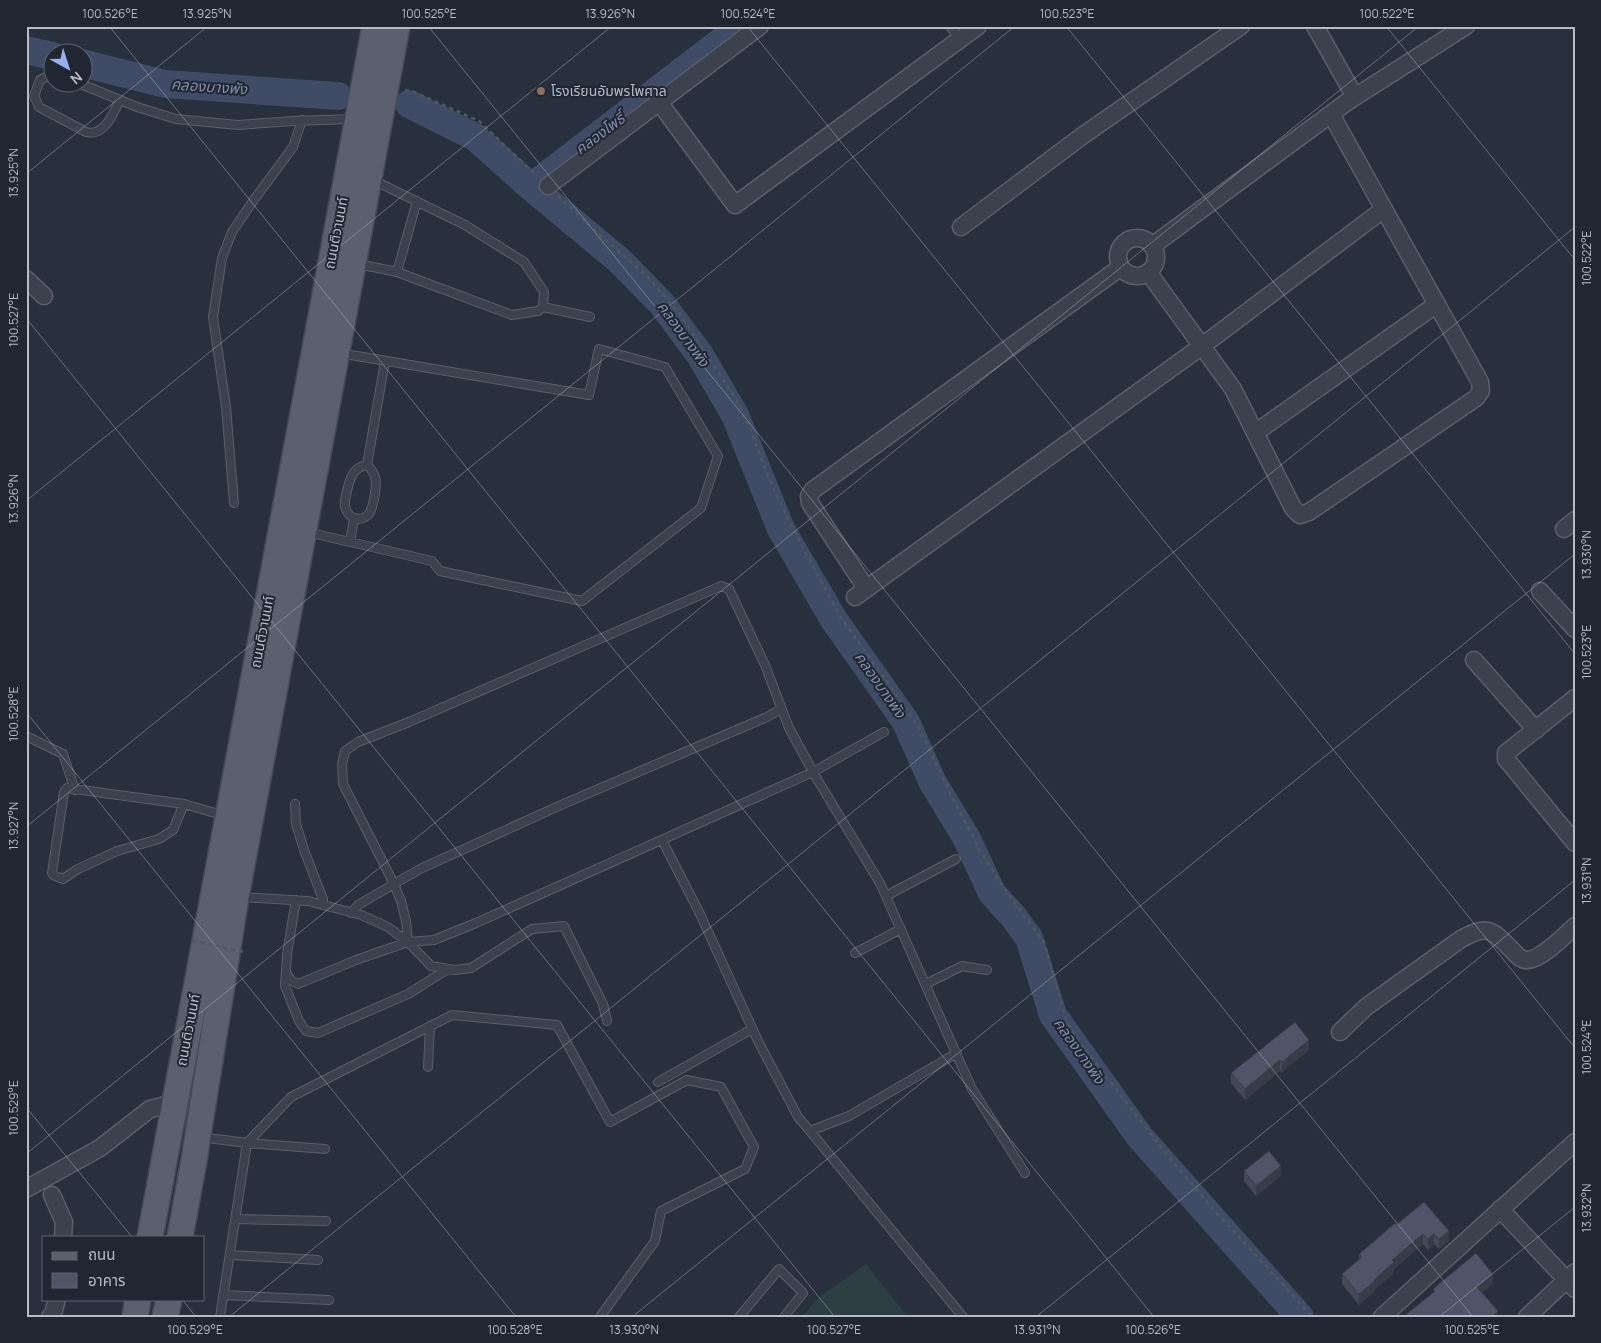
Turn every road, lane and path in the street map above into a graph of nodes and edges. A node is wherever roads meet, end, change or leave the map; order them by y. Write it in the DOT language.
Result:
graph roads {
  1 [pos="375,26"];
  2 [pos="397,26"];
  3 [pos="760,26"];
  4 [pos="950,26"];
  5 [pos="978,26"];
  6 [pos="1241,26"];
  7 [pos="1315,26"];
  8 [pos="1466,26"];
  9 [pos="960,40"];
  10 [pos="42,79"];
  11 [pos="386,87"];
  12 [pos="92,89"];
  13 [pos="1355,97"];
  14 [pos="120,100"];
  15 [pos="659,102"];
  16 [pos="1331,114"];
  17 [pos="358,118"];
  18 [pos="302,120"];
  19 [pos="533,172"];
  20 [pos="369,178"];
  21 [pos="548,186"];
  22 [pos="417,201"];
  23 [pos="1384,209"];
  24 [pos="961,227"];
  25 [pos="1152,246"];
  26 [pos="353,263"];
  27 [pos="1121,267"];
  28 [pos="397,272"];
  29 [pos="1148,272"];
  30 [pos="26,279"];
  31 [pos="44,296"];
  32 [pos="1436,304"];
  33 [pos="543,307"];
  34 [pos="590,317"];
  35 [pos="1202,346"];
  36 [pos="337,353"];
  37 [pos="385,361"];
  38 [pos="1255,433"];
  39 [pos="367,465"];
  40 [pos="234,503"];
  41 [pos="354,519"];
  42 [pos="304,531"];
  43 [pos="350,542"];
  44 [pos="1540,591"];
  45 [pos="1575,629"];
  46 [pos="1474,660"];
  47 [pos="1575,698"];
  48 [pos="781,709"];
  49 [pos="1536,730"];
  50 [pos="884,732"];
  51 [pos="26,736"];
  52 [pos="813,772"];
  53 [pos="75,790"];
  54 [pos="184,804"];
  55 [pos="295,804"];
  56 [pos="228,816"];
  57 [pos="662,840"];
  58 [pos="1575,843"];
  59 [pos="956,859"];
  60 [pos="394,884"];
  61 [pos="230,886"];
  62 [pos="886,896"];
  63 [pos="296,900"];
  64 [pos="323,905"];
  65 [pos="351,913"];
  66 [pos="901,929"];
  67 [pos="1573,930"];
  68 [pos="192,941"];
  69 [pos="408,942"];
  70 [pos="244,952"];
  71 [pos="855,953"];
  72 [pos="448,969"];
  73 [pos="988,970"];
  74 [pos="286,973"];
  75 [pos="926,984"];
  76 [pos="607,1022"];
  77 [pos="430,1026"];
  78 [pos="752,1029"];
  79 [pos="1340,1032"];
  80 [pos="957,1054"];
  81 [pos="428,1067"];
  82 [pos="658,1082"];
  83 [pos="174,1103"];
  84 [pos="810,1131"];
  85 [pos="198,1137"];
  86 [pos="1575,1142"];
  87 [pos="247,1143"];
  88 [pos="325,1149"];
  89 [pos="1025,1173"];
  90 [pos="28,1186"];
  91 [pos="52,1195"];
  92 [pos="1500,1209"];
  93 [pos="235,1219"];
  94 [pos="326,1221"];
  95 [pos="63,1236"];
  96 [pos="150,1236"];
  97 [pos="180,1236"];
  98 [pos="230,1255"];
  99 [pos="318,1260"];
  100 [pos="1572,1280"];
  101 [pos="223,1296"];
  102 [pos="58,1300"];
  103 [pos="138,1300"];
  104 [pos="168,1300"];
  105 [pos="329,1300"];
  106 [pos="50,1317"];
  107 [pos="135,1317"];
  108 [pos="165,1317"];
  109 [pos="220,1317"];
  110 [pos="600,1317"];
  111 [pos="739,1317"];
  112 [pos="784,1317"];
  113 [pos="963,1317"];
  114 [pos="1313,1317"];
  115 [pos="1382,1317"];
  116 [pos="1527,1317"];
  1 -- 17 [label="main road, ถนนติวานนท์"];
  2 -- 11 [label="main road, ถนนติวานนท์"];
  3 -- 15 [label="street"];
  4 -- 9 [label="lane"];
  5 -- 9 [label="street"];
  6 -- 24 [label="street"];
  7 -- 13 [label="street"];
  8 -- 13 [label="street"];
  9 -- 15 [label="street"];
  10 -- 14 [label="lane"];
  11 -- 19 [label="path"];
  11 -- 20 [label="main road, ถนนติวานนท์"];
  12 -- 14 [label="lane"];
  13 -- 16 [label="street"];
  14 -- 18 [label="lane"];
  15 -- 21 [label="street"];
  16 -- 23 [label="street"];
  16 -- 25 [label="street"];
  17 -- 18 [label="lane"];
  17 -- 56 [label="main road, ถนนติวานนท์"];
  18 -- 40 [label="lane"];
  20 -- 22 [label="lane"];
  20 -- 26 [label="main road, ถนนติวานนท์"];
  21 -- 114 [label="path"];
  22 -- 28 [label="lane"];
  22 -- 33 [label="lane"];
  23 -- 32 [label="street"];
  23 -- 35 [label="street"];
  25 -- 27 [label="street"];
  25 -- 29 [label="street"];
  26 -- 28 [label="lane"];
  26 -- 36 [label="main road, ถนนติวานนท์"];
  27 -- 29 [label="street"];
  27 -- 35 [label="street"];
  28 -- 33 [label="lane"];
  29 -- 35 [label="street"];
  30 -- 31 [label="street"];
  32 -- 38 [label="street"];
  32 -- 38 [label="street"];
  33 -- 34 [label="lane"];
  35 -- 38 [label="street"];
  36 -- 37 [label="lane"];
  36 -- 42 [label="main road, ถนนติวานนท์"];
  37 -- 39 [label="lane"];
  37 -- 43 [label="lane"];
  39 -- 41 [label="lane"];
  39 -- 41 [label="lane"];
  41 -- 43 [label="lane"];
  42 -- 43 [label="lane"];
  42 -- 61 [label="main road, ถนนติวานนท์"];
  44 -- 45 [label="street"];
  46 -- 49 [label="street"];
  47 -- 49 [label="street"];
  48 -- 52 [label="lane"];
  48 -- 60 [label="lane"];
  48 -- 60 [label="lane"];
  49 -- 58 [label="street"];
  50 -- 52 [label="lane"];
  51 -- 53 [label="lane"];
  52 -- 57 [label="lane"];
  52 -- 62 [label="lane"];
  53 -- 54 [label="lane"];
  53 -- 54 [label="lane"];
  54 -- 56 [label="lane"];
  55 -- 64 [label="lane"];
  56 -- 61 [label="main road, ถนนติวานนท์"];
  57 -- 69 [label="lane"];
  57 -- 78 [label="lane"];
  59 -- 62 [label="lane"];
  60 -- 65 [label="lane"];
  60 -- 69 [label="lane"];
  61 -- 63 [label="lane"];
  61 -- 83 [label="main road, ถนนติวานนท์"];
  61 -- 85 [label="main road, ถนนติวานนท์"];
  62 -- 66 [label="lane"];
  63 -- 64 [label="lane"];
  63 -- 74 [label="lane"];
  64 -- 65 [label="lane"];
  65 -- 69 [label="lane"];
  66 -- 71 [label="lane"];
  66 -- 75 [label="lane"];
  67 -- 79 [label="street"];
  68 -- 70 [label="path, bridge"];
  69 -- 72 [label="lane"];
  69 -- 74 [label="lane"];
  72 -- 74 [label="lane"];
  72 -- 76 [label="lane"];
  73 -- 75 [label="lane"];
  75 -- 80 [label="lane"];
  77 -- 81 [label="lane"];
  77 -- 87 [label="lane"];
  77 -- 110 [label="lane"];
  78 -- 82 [label="lane"];
  78 -- 84 [label="lane"];
  80 -- 84 [label="lane"];
  80 -- 89 [label="lane"];
  83 -- 90 [label="street"];
  83 -- 96 [label="main road, ถนนติวานนท์"];
  84 -- 113 [label="lane"];
  85 -- 87 [label="lane"];
  85 -- 97 [label="main road, ถนนติวานนท์"];
  86 -- 92 [label="street"];
  87 -- 88 [label="lane"];
  87 -- 93 [label="lane"];
  91 -- 95 [label="street"];
  92 -- 100 [label="street"];
  92 -- 115 [label="street"];
  93 -- 94 [label="lane"];
  93 -- 98 [label="lane"];
  98 -- 99 [label="lane"];
  98 -- 101 [label="lane"];
  100 -- 116 [label="street"];
  101 -- 105 [label="lane"];
  101 -- 109 [label="lane"];
  102 -- 106 [label="street"];
  103 -- 107 [label="main road"];
  104 -- 108 [label="main road"];
  111 -- 112 [label="lane"];
}
